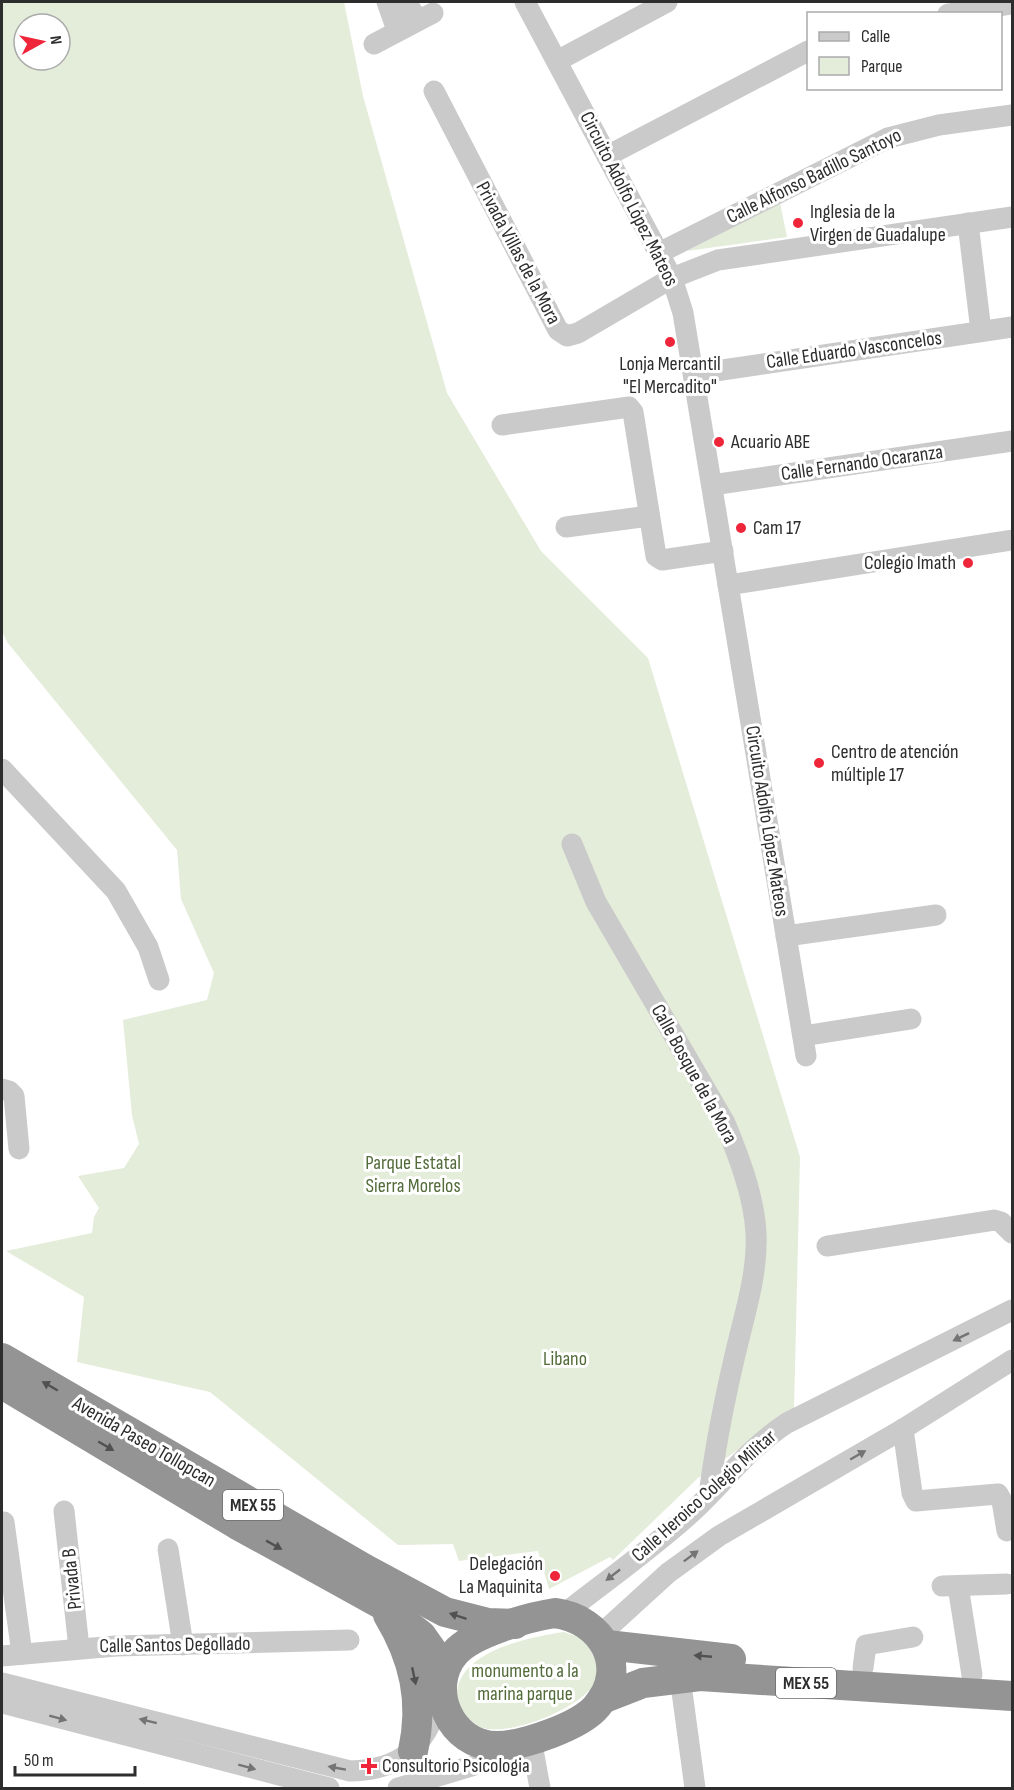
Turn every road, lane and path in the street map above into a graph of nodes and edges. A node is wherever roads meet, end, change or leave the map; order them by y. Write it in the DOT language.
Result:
graph roads {
  1 [pos="387,2"];
  2 [pos="406,2"];
  3 [pos="525,2"];
  4 [pos="666,2"];
  5 [pos="1012,4"];
  6 [pos="961,12"];
  7 [pos="397,30"];
  8 [pos="374,44"];
  9 [pos="807,52"];
  10 [pos="557,61"];
  11 [pos="434,91"];
  12 [pos="1012,115"];
  13 [pos="607,156"];
  14 [pos="1012,217"];
  15 [pos="968,223"];
  16 [pos="658,253"];
  17 [pos="672,278"];
  18 [pos="1012,327"];
  19 [pos="981,331"];
  20 [pos="695,374"];
  21 [pos="502,425"];
  22 [pos="1012,441"];
  23 [pos="712,485"];
  24 [pos="649,516"];
  25 [pos="566,527"];
  26 [pos="1012,540"];
  27 [pos="723,551"];
  28 [pos="728,585"];
  29 [pos="2,769"];
  30 [pos="572,844"];
  31 [pos="936,915"];
  32 [pos="786,936"];
  33 [pos="159,980"];
  34 [pos="911,1018"];
  35 [pos="2,1089"];
  36 [pos="20,1149"];
  37 [pos="1012,1233"];
  38 [pos="827,1246"];
  39 [pos="1012,1310"];
  40 [pos="2,1358"];
  41 [pos="1012,1360"];
  42 [pos="2,1384"];
  43 [pos="903,1430"];
  44 [pos="709,1495"];
  45 [pos="64,1511"];
  46 [pos="4,1522"];
  47 [pos="1007,1531"];
  48 [pos="168,1549"];
  49 [pos="1007,1584"];
  50 [pos="381,1604"];
  51 [pos="564,1614"];
  52 [pos="515,1624"];
  53 [pos="913,1637"];
  54 [pos="349,1640"];
  55 [pos="603,1640"];
  56 [pos="183,1645"];
  57 [pos="79,1648"];
  58 [pos="12,1655"];
  59 [pos="863,1668"];
  60 [pos="972,1675"];
  61 [pos="680,1677"];
  62 [pos="1012,1678"];
  63 [pos="2,1683"];
  64 [pos="443,1686"];
  65 [pos="1012,1696"];
  66 [pos="602,1699"];
  67 [pos="2,1703"];
  68 [pos="519,1742"];
  69 [pos="413,1751"];
  70 [pos="378,1768"];
  71 [pos="329,1788"];
  72 [pos="387,1788"];
  73 [pos="398,1788"];
  74 [pos="540,1788"];
  75 [pos="695,1788"];
  1 -- 7 [label="street"];
  2 -- 7 [label="street"];
  3 -- 10 [label="street, Circuito Adolfo López Mateos"];
  4 -- 10 [label="street"];
  5 -- 6 [label="street"];
  7 -- 8 [label="street"];
  9 -- 13 [label="street"];
  10 -- 13 [label="street, Circuito Adolfo López Mateos"];
  11 -- 17 [label="street, Privada Villas de la Mora"];
  12 -- 16 [label="street, Calle Alfonso Badillo Santoyo"];
  13 -- 16 [label="street, Circuito Adolfo López Mateos"];
  14 -- 15 [label="street"];
  15 -- 17 [label="street"];
  15 -- 19 [label="street"];
  16 -- 17 [label="street, Circuito Adolfo López Mateos"];
  17 -- 20 [label="street, Circuito Adolfo López Mateos"];
  18 -- 19 [label="street, Calle Eduardo Vasconcelos"];
  19 -- 20 [label="street, Calle Eduardo Vasconcelos"];
  20 -- 23 [label="street, Circuito Adolfo López Mateos"];
  21 -- 24 [label="street"];
  22 -- 23 [label="street, Calle Fernando Ocaranza"];
  23 -- 27 [label="street, Circuito Adolfo López Mateos"];
  24 -- 25 [label="street"];
  24 -- 27 [label="street"];
  26 -- 28 [label="street"];
  27 -- 28 [label="street, Circuito Adolfo López Mateos"];
  28 -- 32 [label="street, Circuito Adolfo López Mateos"];
  29 -- 33 [label="street"];
  30 -- 44 [label="street, Calle Bosque de la Mora"];
  31 -- 32 [label="street"];
  32 -- 34 [label="street, Circuito Adolfo López Mateos"];
  35 -- 36 [label="street"];
  37 -- 38 [label="street"];
  39 -- 44 [label="street, Calle Heroico Colegio Militar, one-way"];
  52 -- 40 [label="highway, Avenida Paseo Tollopcan / MEX 55, one-way"];
  41 -- 43 [label="street, Calle Heroico Colegio Militar"];
  42 -- 50 [label="highway, Avenida Paseo Tollopcan / MEX 55, one-way"];
  43 -- 47 [label="street"];
  55 -- 43 [label="street, Calle Heroico Colegio Militar, one-way"];
  44 -- 51 [label="street, Calle Heroico Colegio Militar, one-way"];
  45 -- 57 [label="street, Privada B"];
  46 -- 58 [label="street"];
  48 -- 56 [label="street"];
  49 -- 60 [label="street"];
  50 -- 64 [label="highway, Avenida Paseo Tollopcan / MEX 55"];
  50 -- 69 [label="highway, one-way"];
  51 -- 52 [label="highway"];
  51 -- 55 [label="highway"];
  52 -- 64 [label="highway"];
  53 -- 59 [label="street"];
  54 -- 56 [label="street, Calle Santos Degollado"];
  59 -- 55 [label="highway, MEX 55, one-way"];
  55 -- 66 [label="highway"];
  56 -- 57 [label="street, Calle Santos Degollado"];
  57 -- 58 [label="street, Calle Santos Degollado"];
  59 -- 60 [label="highway, MEX 55"];
  60 -- 62 [label="highway, MEX 55"];
  61 -- 65 [label="highway, MEX 55"];
  61 -- 66 [label="highway, MEX 55"];
  61 -- 75 [label="street"];
  70 -- 63 [label="street, one-way"];
  64 -- 68 [label="highway"];
  64 -- 69 [label="street"];
  66 -- 68 [label="highway"];
  67 -- 71 [label="street, one-way"];
  68 -- 73 [label="street"];
  68 -- 74 [label="street"];
  69 -- 70 [label="street"];
  70 -- 72 [label="street"];
}
